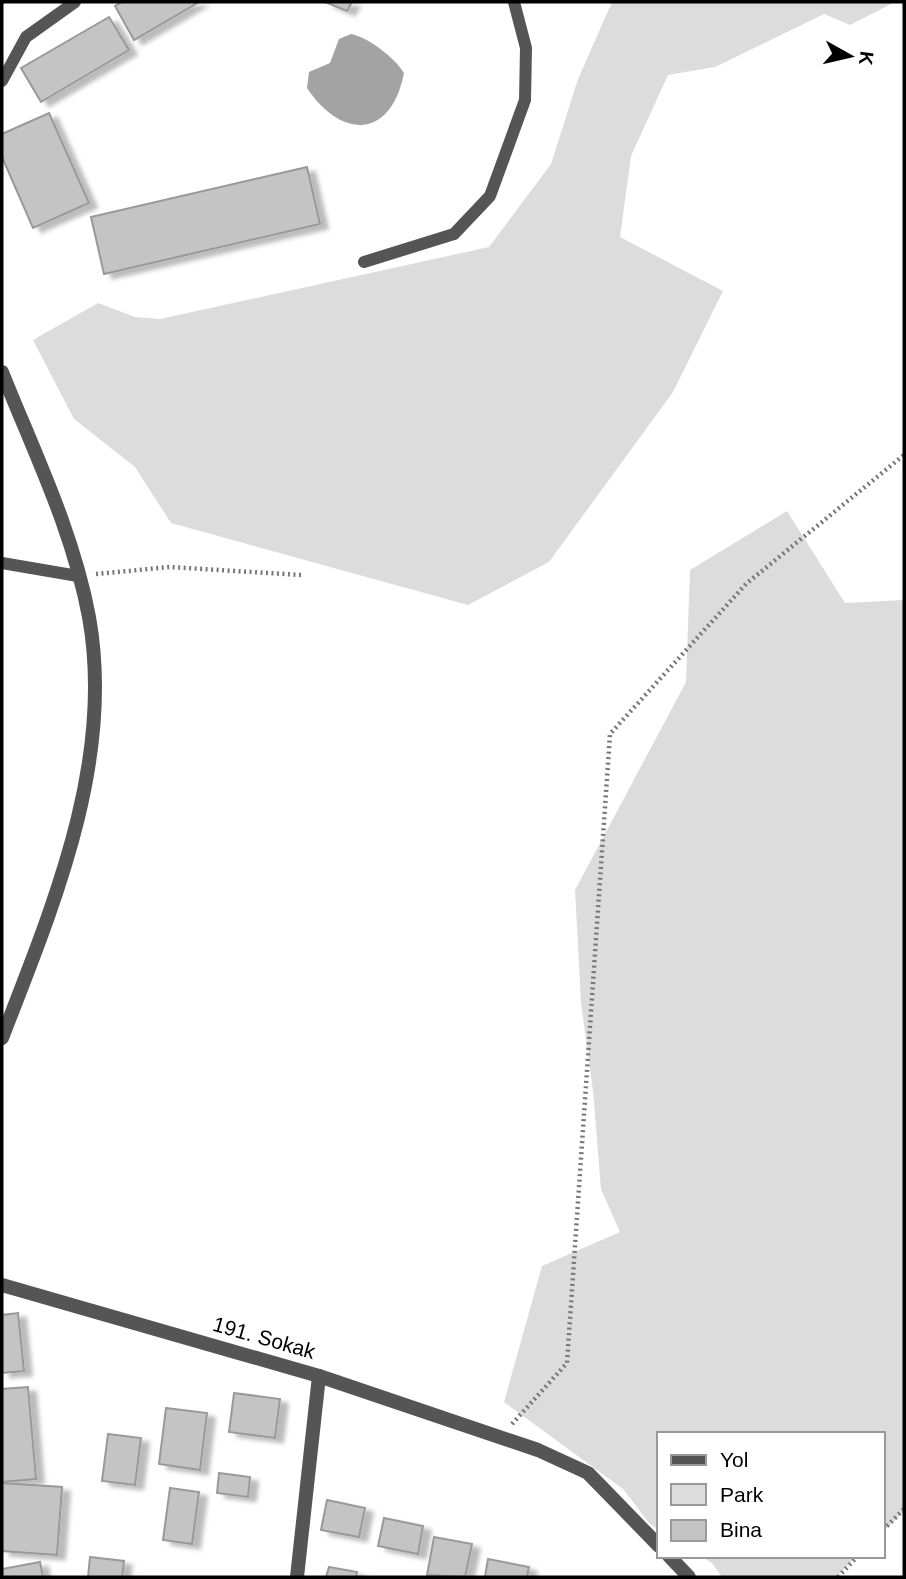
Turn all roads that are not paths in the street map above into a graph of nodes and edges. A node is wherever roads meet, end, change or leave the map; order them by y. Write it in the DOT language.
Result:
graph roads {
  1 [pos="75,2"];
  2 [pos="514,2"];
  3 [pos="2,80"];
  4 [pos="364,261"];
  5 [pos="2,372"];
  6 [pos="2,563"];
  7 [pos="78,576"];
  8 [pos="2,1038"];
  9 [pos="2,1285"];
  10 [pos="319,1376"];
  11 [pos="657,1544"];
  12 [pos="671,1558"];
  13 [pos="297,1577"];
  14 [pos="689,1577"];
  1 -- 3 [label="lane"];
  2 -- 4 [label="lane"];
  5 -- 7 [label="street"];
  6 -- 7 [label="lane"];
  7 -- 8 [label="street"];
  9 -- 10 [label="street, 191. Sokak"];
  10 -- 11 [label="street"];
  10 -- 13 [label="street, 191. Sokak"];
  12 -- 14 [label="street"];
}
